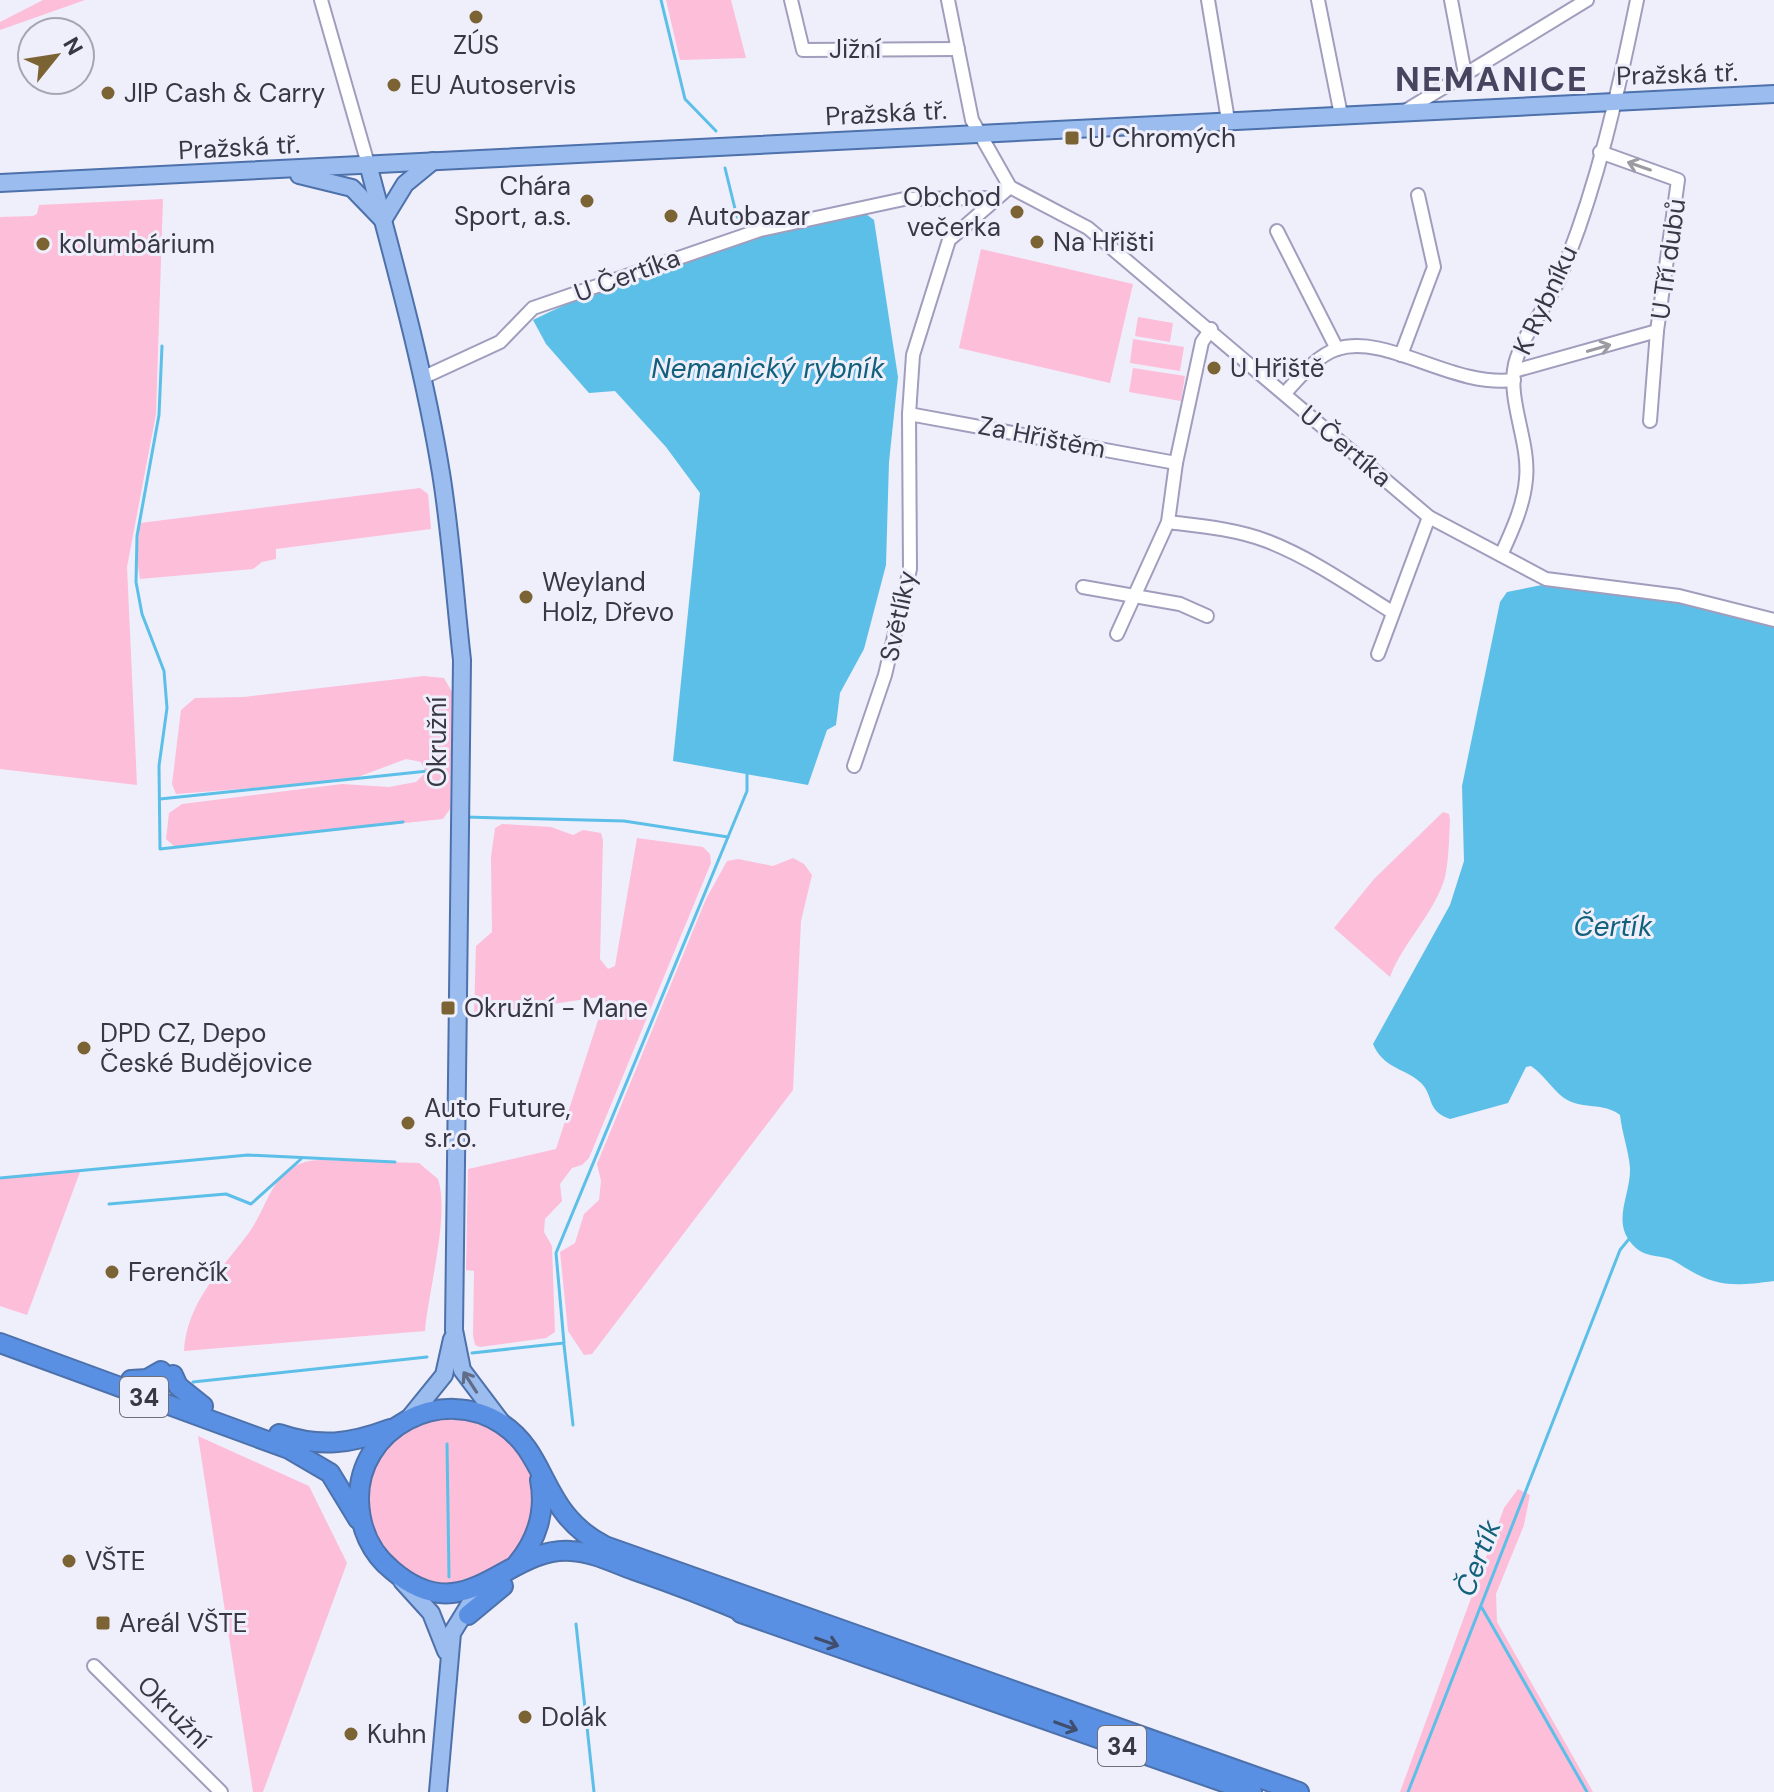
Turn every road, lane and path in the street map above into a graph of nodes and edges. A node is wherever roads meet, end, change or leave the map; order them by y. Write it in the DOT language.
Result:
graph roads {
  1 [pos="321,0"];
  2 [pos="791,0"];
  3 [pos="948,0"];
  4 [pos="1208,0"];
  5 [pos="1318,0"];
  6 [pos="1451,0"];
  7 [pos="1587,0"];
  8 [pos="1637,0"];
  9 [pos="958,49"];
  10 [pos="1465,74"];
  11 [pos="1774,94"];
  12 [pos="1616,100"];
  13 [pos="1405,111"];
  14 [pos="1341,115"];
  15 [pos="1228,120"];
  16 [pos="979,132"];
  17 [pos="1600,152"];
  18 [pos="433,161"];
  19 [pos="368,164"];
  20 [pos="273,170"];
  21 [pos="0,183"];
  22 [pos="1010,187"];
  23 [pos="1418,195"];
  24 [pos="994,198"];
  25 [pos="383,220"];
  26 [pos="1277,231"];
  27 [pos="1211,329"];
  28 [pos="1657,331"];
  29 [pos="1337,349"];
  30 [pos="1401,355"];
  31 [pos="1514,375"];
  32 [pos="422,378"];
  33 [pos="1285,393"];
  34 [pos="909,414"];
  35 [pos="1650,421"];
  36 [pos="1176,463"];
  37 [pos="1429,517"];
  38 [pos="1168,522"];
  39 [pos="1501,555"];
  40 [pos="1083,587"];
  41 [pos="1135,598"];
  42 [pos="1392,612"];
  43 [pos="1207,616"];
  44 [pos="1774,620"];
  45 [pos="1117,634"];
  46 [pos="1378,654"];
  47 [pos="854,766"];
  48 [pos="0,1330"];
  49 [pos="454,1330"];
  50 [pos="0,1343"];
  51 [pos="131,1380"];
  52 [pos="203,1406"];
  53 [pos="410,1417"];
  54 [pos="503,1425"];
  55 [pos="393,1429"];
  56 [pos="538,1474"];
  57 [pos="362,1526"];
  58 [pos="514,1567"];
  59 [pos="395,1574"];
  60 [pos="481,1586"];
  61 [pos="468,1615"];
  62 [pos="753,1616"];
  63 [pos="448,1660"];
  64 [pos="94,1666"];
  65 [pos="447,1699"];
  66 [pos="221,1792"];
  67 [pos="438,1792"];
  68 [pos="1252,1792"];
  69 [pos="1299,1792"];
  1 -- 19 [label="street"];
  2 -- 9 [label="street, Jižní"];
  3 -- 9 [label="street"];
  4 -- 15 [label="street"];
  5 -- 14 [label="street"];
  6 -- 10 [label="street"];
  7 -- 10 [label="street"];
  8 -- 12 [label="street, K Rybníku"];
  9 -- 16 [label="street"];
  10 -- 13 [label="street"];
  11 -- 12 [label="main road, Pražská tř."];
  12 -- 13 [label="main road, Pražská tř."];
  12 -- 17 [label="street, K Rybníku"];
  13 -- 14 [label="main road, Pražská tř."];
  14 -- 15 [label="main road, Pražská tř."];
  15 -- 16 [label="main road, Pražská tř."];
  16 -- 18 [label="main road, Pražská tř."];
  16 -- 22 [label="street"];
  28 -- 17 [label="street, U Tří dubů, one-way"];
  17 -- 31 [label="street, K Rybníku"];
  18 -- 19 [label="main road, Pražská tř."];
  18 -- 25 [label="main road"];
  19 -- 20 [label="main road, Pražská tř."];
  19 -- 25 [label="main road, Okružní"];
  20 -- 21 [label="main road, Pražská tř."];
  20 -- 25 [label="main road"];
  22 -- 24 [label="street"];
  22 -- 27 [label="street, U Čertíka"];
  23 -- 30 [label="street"];
  24 -- 32 [label="street, U Čertíka"];
  24 -- 34 [label="street"];
  25 -- 32 [label="main road, Okružní"];
  26 -- 29 [label="street"];
  27 -- 33 [label="street, U Čertíka"];
  27 -- 36 [label="street"];
  31 -- 28 [label="street, one-way"];
  28 -- 35 [label="street, U Tří dubů"];
  29 -- 30 [label="street"];
  29 -- 33 [label="street"];
  30 -- 31 [label="street"];
  31 -- 39 [label="street, K Rybníku"];
  32 -- 49 [label="main road, Okružní"];
  33 -- 37 [label="street, U Čertíka"];
  34 -- 36 [label="street, Za Hřištěm"];
  34 -- 47 [label="street, Světlíky"];
  36 -- 38 [label="street"];
  37 -- 39 [label="street, U Čertíka"];
  37 -- 42 [label="street"];
  38 -- 41 [label="street"];
  38 -- 42 [label="street"];
  39 -- 44 [label="street, U Čertíka"];
  40 -- 41 [label="street"];
  41 -- 43 [label="street"];
  41 -- 45 [label="street"];
  42 -- 46 [label="street"];
  48 -- 51 [label="highway, 34"];
  49 -- 53 [label="main road, Okružní"];
  54 -- 49 [label="main road, Okružní, one-way"];
  50 -- 57 [label="highway, 34"];
  51 -- 52 [label="highway, 34"];
  51 -- 52 [label="highway"];
  52 -- 55 [label="highway, 34"];
  53 -- 54 [label="highway, 34"];
  53 -- 55 [label="highway, 34"];
  54 -- 56 [label="highway, 34"];
  55 -- 57 [label="highway, 34"];
  56 -- 58 [label="highway, 34"];
  56 -- 69 [label="highway, 34"];
  57 -- 59 [label="highway, 34"];
  58 -- 60 [label="highway, 34"];
  58 -- 62 [label="highway"];
  59 -- 60 [label="highway, 34"];
  59 -- 63 [label="main road"];
  60 -- 63 [label="main road"];
  61 -- 62 [label="highway"];
  61 -- 65 [label="main road"];
  62 -- 68 [label="highway, 34, one-way"];
  63 -- 65 [label="main road"];
  64 -- 66 [label="street, Okružní"];
  65 -- 67 [label="main road"];
}
